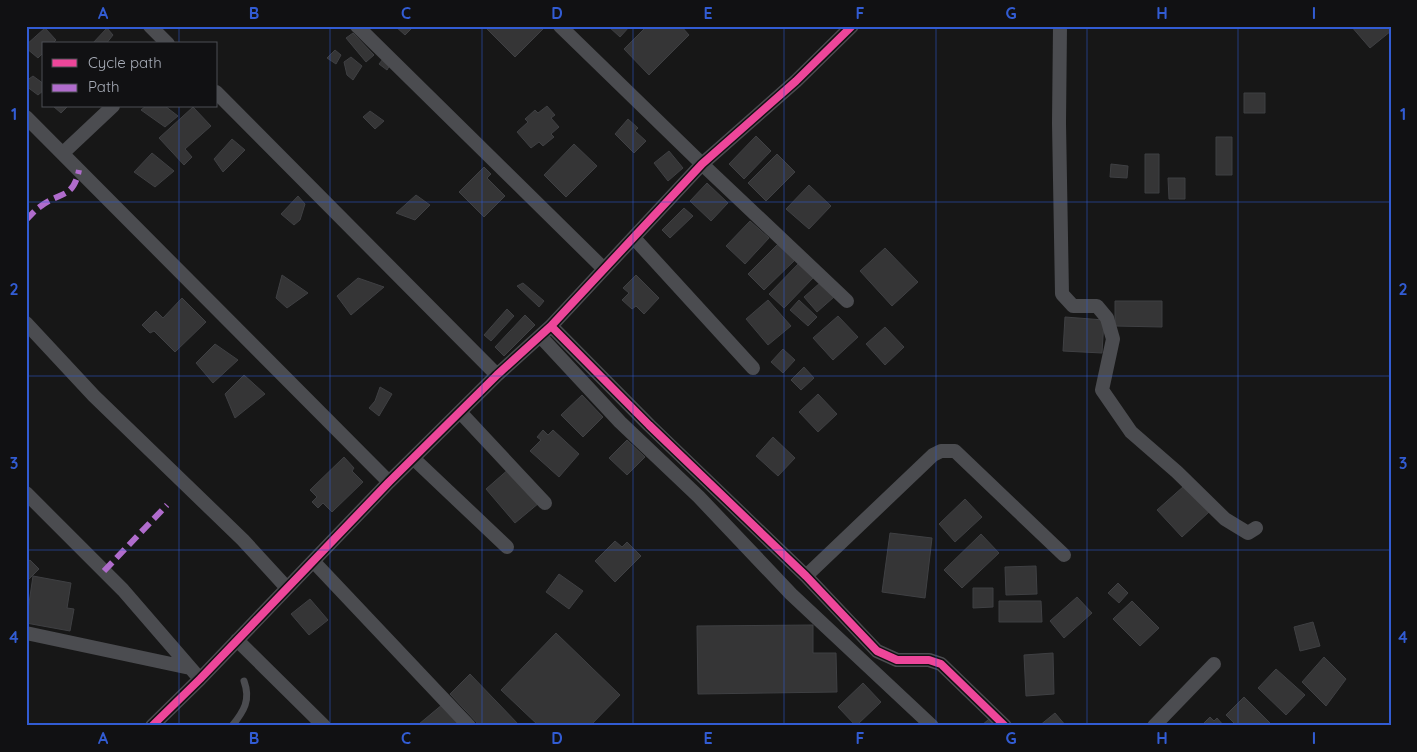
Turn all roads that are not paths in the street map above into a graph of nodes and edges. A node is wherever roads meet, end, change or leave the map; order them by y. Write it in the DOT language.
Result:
graph roads {
  1 [pos="150,26"];
  2 [pos="357,26"];
  3 [pos="560,26"];
  4 [pos="852,26"];
  5 [pos="1060,26"];
  6 [pos="166,42"];
  7 [pos="218,94"];
  8 [pos="111,108"];
  9 [pos="26,117"];
  10 [pos="62,153"];
  11 [pos="702,164"];
  12 [pos="634,238"];
  13 [pos="604,269"];
  14 [pos="847,301"];
  15 [pos="26,323"];
  16 [pos="551,326"];
  17 [pos="540,336"];
  18 [pos="754,368"];
  19 [pos="498,375"];
  20 [pos="460,412"];
  21 [pos="413,458"];
  22 [pos="389,482"];
  23 [pos="26,493"];
  24 [pos="545,502"];
  25 [pos="1256,528"];
  26 [pos="507,547"];
  27 [pos="1064,555"];
  28 [pos="313,561"];
  29 [pos="806,576"];
  30 [pos="287,588"];
  31 [pos="26,633"];
  32 [pos="237,640"];
  33 [pos="1214,664"];
  34 [pos="190,668"];
  35 [pos="200,679"];
  36 [pos="244,681"];
  37 [pos="152,726"];
  38 [pos="232,726"];
  39 [pos="324,726"];
  40 [pos="468,726"];
  41 [pos="932,726"];
  42 [pos="1005,726"];
  43 [pos="1154,726"];
  1 -- 6 [label="street"];
  2 -- 13 [label="street"];
  3 -- 11 [label="street"];
  4 -- 11 [label="street"];
  5 -- 25 [label="street"];
  7 -- 19 [label="street"];
  8 -- 10 [label="street"];
  9 -- 10 [label="street"];
  10 -- 22 [label="street"];
  11 -- 12 [label="street"];
  11 -- 14 [label="street"];
  12 -- 13 [label="street"];
  12 -- 18 [label="street"];
  13 -- 16 [label="street"];
  15 -- 30 [label="street"];
  16 -- 17 [label="street"];
  16 -- 29 [label="street"];
  17 -- 19 [label="street"];
  17 -- 41 [label="street"];
  19 -- 20 [label="street"];
  20 -- 21 [label="street"];
  20 -- 24 [label="street"];
  21 -- 22 [label="street"];
  21 -- 26 [label="street"];
  22 -- 28 [label="street"];
  23 -- 34 [label="street"];
  27 -- 29 [label="street"];
  28 -- 30 [label="street"];
  28 -- 40 [label="street"];
  29 -- 42 [label="street"];
  30 -- 32 [label="street"];
  31 -- 34 [label="street"];
  32 -- 35 [label="street"];
  32 -- 39 [label="street"];
  33 -- 43 [label="street"];
  34 -- 35 [label="street"];
  35 -- 37 [label="street"];
  36 -- 38 [label="lane"];
}
